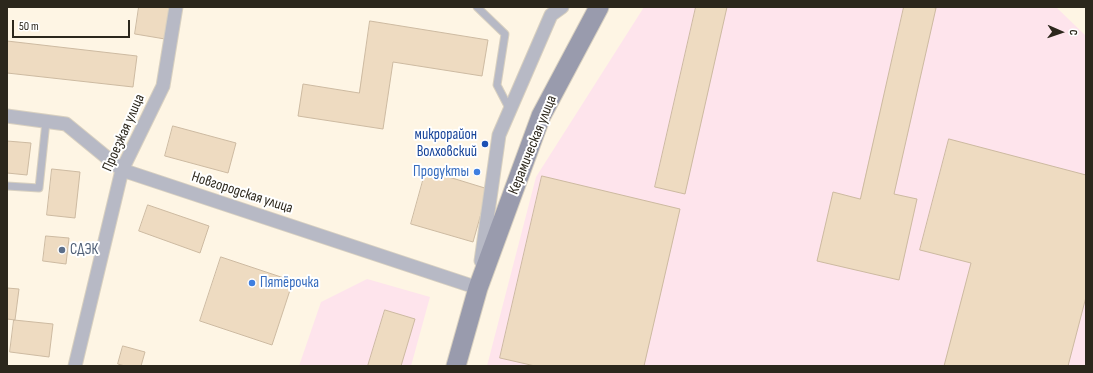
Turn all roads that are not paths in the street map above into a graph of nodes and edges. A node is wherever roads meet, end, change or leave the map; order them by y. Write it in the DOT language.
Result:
graph roads {
  1 [pos="176,7"];
  2 [pos="477,7"];
  3 [pos="562,7"];
  4 [pos="599,7"];
  5 [pos="510,110"];
  6 [pos="7,116"];
  7 [pos="46,122"];
  8 [pos="122,170"];
  9 [pos="7,186"];
  10 [pos="478,288"];
  11 [pos="76,366"];
  12 [pos="456,366"];
  1 -- 8 [label="street, Проезжая улица"];
  2 -- 5 [label="lane"];
  3 -- 5 [label="street, Керамическая улица"];
  4 -- 10 [label="street, Керамическая улица"];
  5 -- 10 [label="street, Керамическая улица"];
  6 -- 7 [label="street, Новгородская улица"];
  7 -- 8 [label="street, Новгородская улица"];
  7 -- 9 [label="lane"];
  8 -- 10 [label="street, Новгородская улица"];
  8 -- 11 [label="street, Проезжая улица"];
  10 -- 12 [label="street, Керамическая улица"];
}
